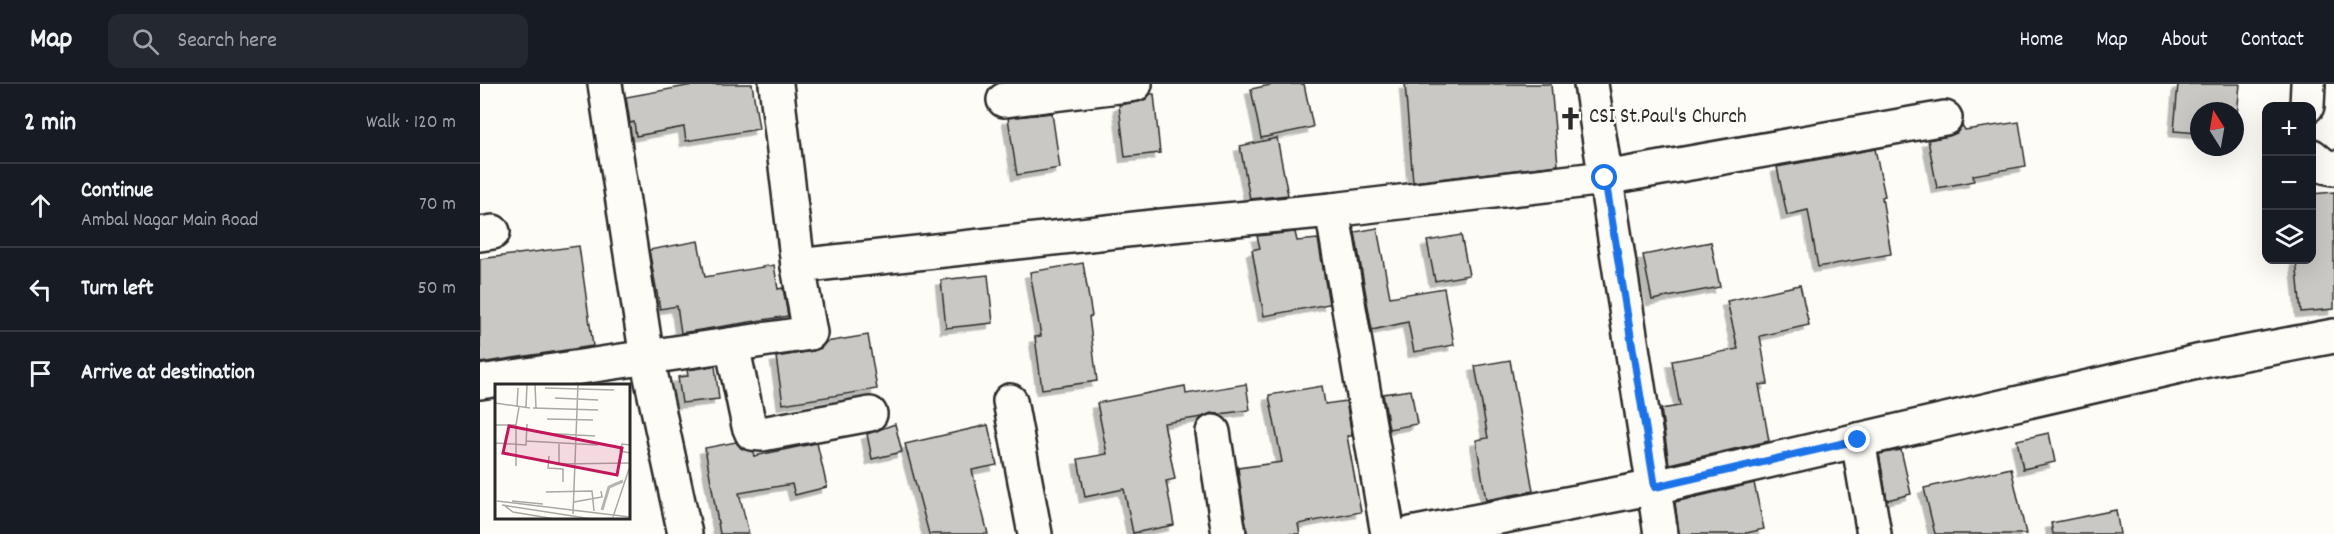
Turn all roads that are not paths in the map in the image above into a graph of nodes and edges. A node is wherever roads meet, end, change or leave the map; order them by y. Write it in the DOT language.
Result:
graph roads {
  1 [pos="604,84"];
  2 [pos="776,84"];
  3 [pos="1135,84"];
  4 [pos="1591,84"];
  5 [pos="2308,84"];
  6 [pos="1004,100"];
  7 [pos="2307,102"];
  8 [pos="1945,118"];
  9 [pos="2316,159"];
  10 [pos="2334,168"];
  11 [pos="1605,178"];
  12 [pos="1332,210"];
  13 [pos="798,266"];
  14 [pos="2334,336"];
  15 [pos="732,345"];
  16 [pos="647,358"];
  17 [pos="480,382"];
  18 [pos="1010,401"];
  19 [pos="870,414"];
  20 [pos="1213,432"];
  21 [pos="1858,440"];
  22 [pos="1655,487"];
  23 [pos="682,519"];
  24 [pos="1035,534"];
  25 [pos="1227,534"];
  26 [pos="1388,534"];
  27 [pos="1411,534"];
  28 [pos="1661,534"];
  29 [pos="1874,534"];
  1 -- 16 [label="street"];
  2 -- 13 [label="street"];
  3 -- 6 [label="street"];
  4 -- 11 [label="street"];
  5 -- 7 [label="street"];
  8 -- 11 [label="street"];
  9 -- 10 [label="street"];
  11 -- 12 [label="street"];
  11 -- 22 [label="street"];
  12 -- 13 [label="street"];
  12 -- 26 [label="street"];
  13 -- 15 [label="street"];
  14 -- 21 [label="street"];
  15 -- 16 [label="street"];
  15 -- 19 [label="street"];
  16 -- 17 [label="street"];
  16 -- 23 [label="street"];
  18 -- 24 [label="street"];
  20 -- 25 [label="street"];
  21 -- 22 [label="street"];
  21 -- 29 [label="street"];
  22 -- 27 [label="street"];
  22 -- 28 [label="street"];
}
